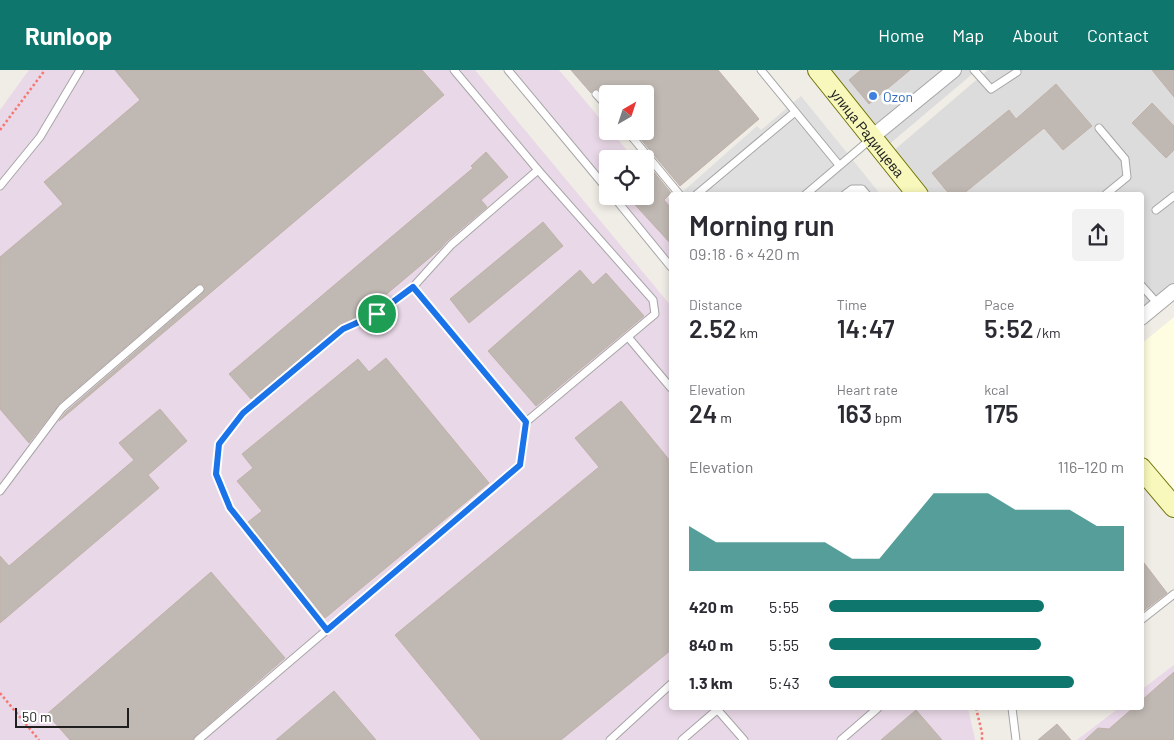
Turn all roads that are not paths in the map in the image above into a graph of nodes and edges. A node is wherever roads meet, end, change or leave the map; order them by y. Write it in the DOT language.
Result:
graph roads {
  1 [pos="80,70"];
  2 [pos="454,70"];
  3 [pos="508,70"];
  4 [pos="761,70"];
  5 [pos="819,70"];
  6 [pos="954,70"];
  7 [pos="974,70"];
  8 [pos="1017,72"];
  9 [pos="596,94"];
  10 [pos="599,98"];
  11 [pos="796,112"];
  12 [pos="1100,128"];
  13 [pos="872,137"];
  14 [pos="634,140"];
  15 [pos="839,165"];
  16 [pos="538,170"];
  17 [pos="599,179"];
  18 [pos="0,186"];
  19 [pos="678,192"];
  20 [pos="700,192"];
  21 [pos="808,192"];
  22 [pos="848,192"];
  23 [pos="864,192"];
  24 [pos="916,192"];
  25 [pos="1110,192"];
  26 [pos="1174,196"];
  27 [pos="620,205"];
  28 [pos="1156,210"];
  29 [pos="669,265"];
  30 [pos="413,287"];
  31 [pos="1144,288"];
  32 [pos="200,289"];
  33 [pos="1174,290"];
  34 [pos="1158,304"];
  35 [pos="1144,316"];
  36 [pos="628,337"];
  37 [pos="669,386"];
  38 [pos="526,422"];
  39 [pos="1144,472"];
  40 [pos="0,491"];
  41 [pos="1174,507"];
  42 [pos="1174,594"];
  43 [pos="1144,618"];
  44 [pos="327,630"];
  45 [pos="669,686"];
  46 [pos="715,710"];
  47 [pos="719,710"];
  48 [pos="876,710"];
  49 [pos="1012,710"];
  50 [pos="198,740"];
  51 [pos="610,740"];
  52 [pos="682,740"];
  53 [pos="744,740"];
  54 [pos="841,740"];
  55 [pos="1016,740"];
  1 -- 18 [label="lane"];
  2 -- 16 [label="lane"];
  3 -- 17 [label="lane"];
  4 -- 11 [label="lane"];
  5 -- 13 [label="street, улица Радищева"];
  6 -- 13 [label="street"];
  7 -- 8 [label="lane"];
  9 -- 10 [label="lane"];
  11 -- 15 [label="lane"];
  11 -- 20 [label="lane"];
  12 -- 25 [label="lane"];
  13 -- 15 [label="lane"];
  13 -- 24 [label="street, улица Радищева"];
  14 -- 19 [label="lane"];
  15 -- 21 [label="lane"];
  16 -- 30 [label="lane"];
  16 -- 36 [label="lane"];
  22 -- 23 [label="lane"];
  26 -- 28 [label="lane"];
  27 -- 29 [label="lane"];
  30 -- 38 [label="lane"];
  30 -- 44 [label="lane"];
  31 -- 34 [label="lane"];
  32 -- 40 [label="lane"];
  33 -- 34 [label="street"];
  34 -- 35 [label="street"];
  36 -- 37 [label="lane"];
  36 -- 38 [label="lane"];
  38 -- 44 [label="lane"];
  39 -- 41 [label="street"];
  42 -- 43 [label="lane"];
  44 -- 50 [label="lane"];
  45 -- 51 [label="lane"];
  46 -- 52 [label="lane"];
  47 -- 53 [label="lane"];
  48 -- 54 [label="lane"];
  49 -- 55 [label="lane"];
}
